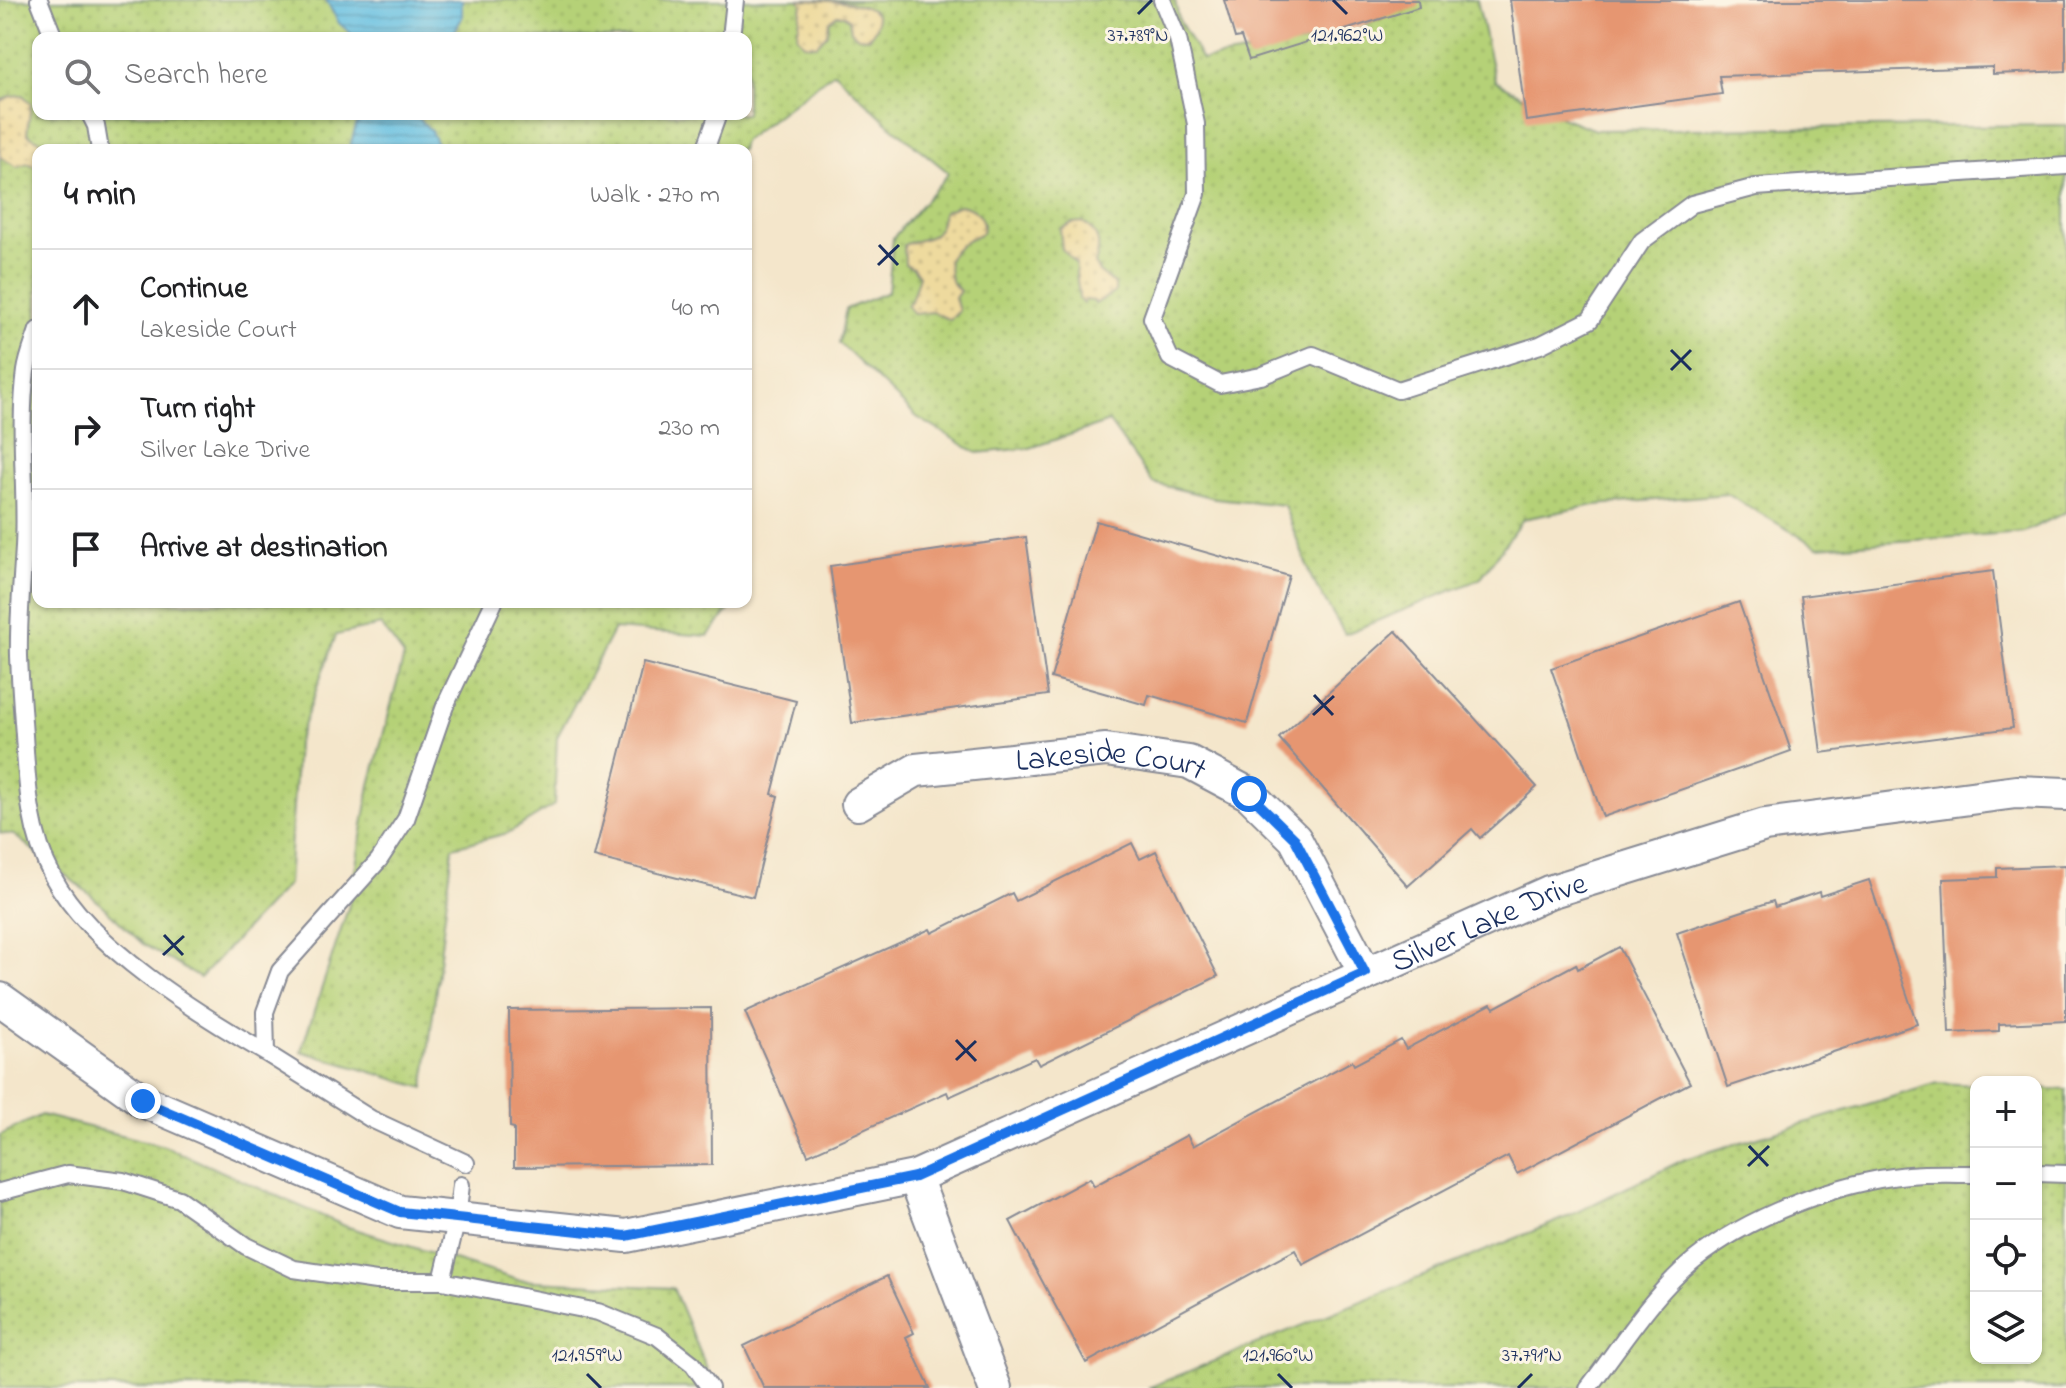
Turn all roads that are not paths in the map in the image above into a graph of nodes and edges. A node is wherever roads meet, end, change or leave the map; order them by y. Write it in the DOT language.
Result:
graph roads {
  1 [pos="39,0"];
  2 [pos="735,0"];
  3 [pos="1162,0"];
  4 [pos="52,32"];
  5 [pos="732,32"];
  6 [pos="93,120"];
  7 [pos="716,120"];
  8 [pos="99,144"];
  9 [pos="707,144"];
  10 [pos="2066,166"];
  11 [pos="32,351"];
  12 [pos="491,608"];
  13 [pos="2066,794"];
  14 [pos="858,804"];
  15 [pos="1365,973"];
  16 [pos="0,999"];
  17 [pos="266,1053"];
  18 [pos="466,1163"];
  19 [pos="2042,1173"];
  20 [pos="1970,1174"];
  21 [pos="2066,1174"];
  22 [pos="915,1177"];
  23 [pos="461,1185"];
  24 [pos="0,1192"];
  25 [pos="457,1219"];
  26 [pos="442,1281"];
  27 [pos="710,1388"];
  28 [pos="995,1388"];
  29 [pos="1588,1388"];
  1 -- 4 [label="lane"];
  2 -- 5 [label="lane"];
  3 -- 10 [label="lane"];
  6 -- 8 [label="lane"];
  7 -- 9 [label="lane"];
  11 -- 17 [label="lane"];
  12 -- 17 [label="lane"];
  13 -- 15 [label="street, Silver Lake Drive"];
  14 -- 15 [label="street, Lakeside Court"];
  15 -- 22 [label="street, Silver Lake Drive"];
  16 -- 25 [label="street, Silver Lake Drive"];
  17 -- 18 [label="lane"];
  19 -- 21 [label="lane"];
  20 -- 29 [label="lane"];
  22 -- 25 [label="street, Silver Lake Drive"];
  22 -- 28 [label="street"];
  23 -- 25 [label="lane"];
  24 -- 26 [label="lane"];
  25 -- 26 [label="lane"];
  26 -- 27 [label="lane"];
}
